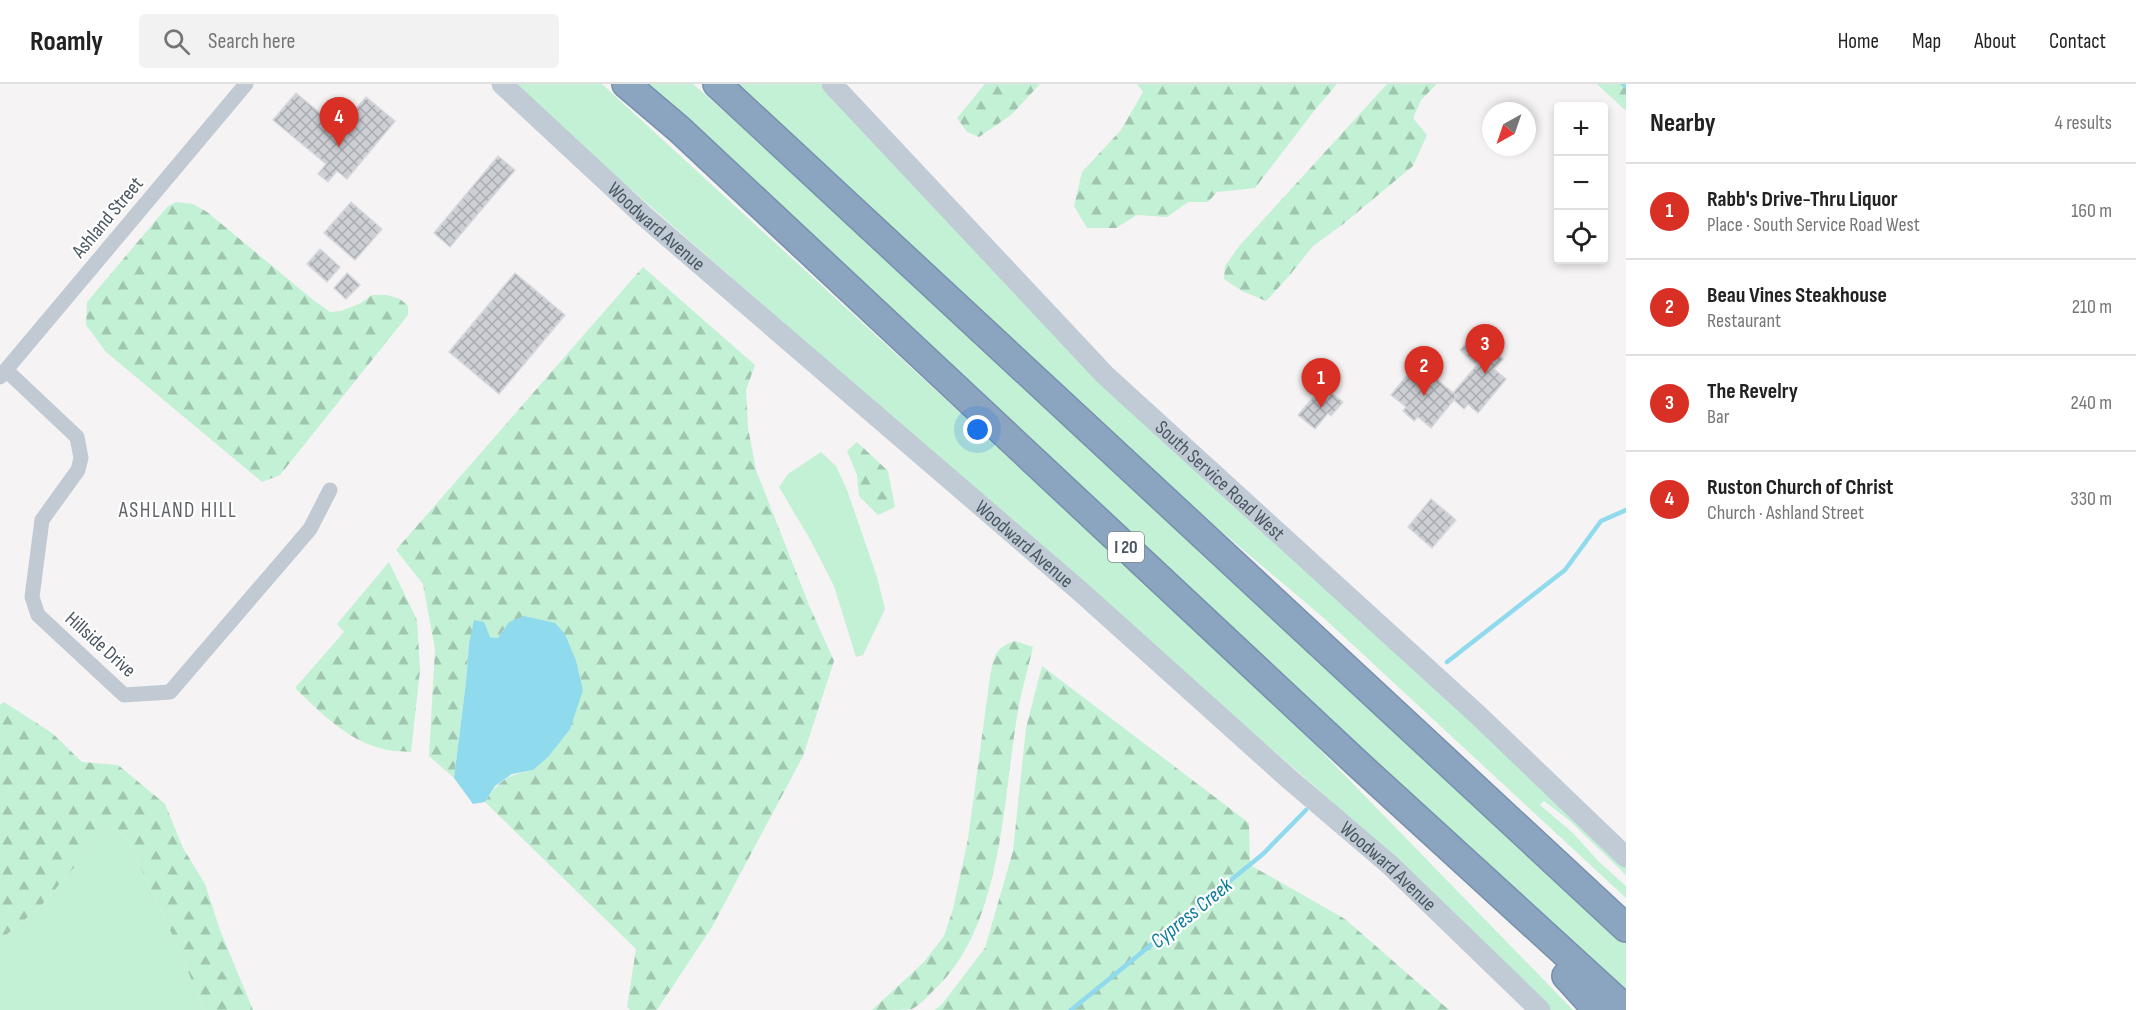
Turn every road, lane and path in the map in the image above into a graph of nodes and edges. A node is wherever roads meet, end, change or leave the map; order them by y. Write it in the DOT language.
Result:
graph roads {
  1 [pos="246,84"];
  2 [pos="502,84"];
  3 [pos="626,84"];
  4 [pos="717,84"];
  5 [pos="832,84"];
  6 [pos="3,374"];
  7 [pos="330,490"];
  8 [pos="1524,833"];
  9 [pos="1443,843"];
  10 [pos="1626,857"];
  11 [pos="1626,918"];
  12 [pos="1626,928"];
  13 [pos="1540,1010"];
  14 [pos="1597,1010"];
  15 [pos="1626,1010"];
  1 -- 6 [label="street, Ashland Street"];
  2 -- 13 [label="main road, Woodward Avenue"];
  3 -- 9 [label="highway, I 20"];
  4 -- 8 [label="highway"];
  5 -- 10 [label="main road, South Service Road West"];
  6 -- 7 [label="street, Hillside Drive"];
  8 -- 11 [label="highway"];
  8 -- 12 [label="highway"];
  9 -- 14 [label="highway"];
  9 -- 15 [label="highway, I 20"];
}
